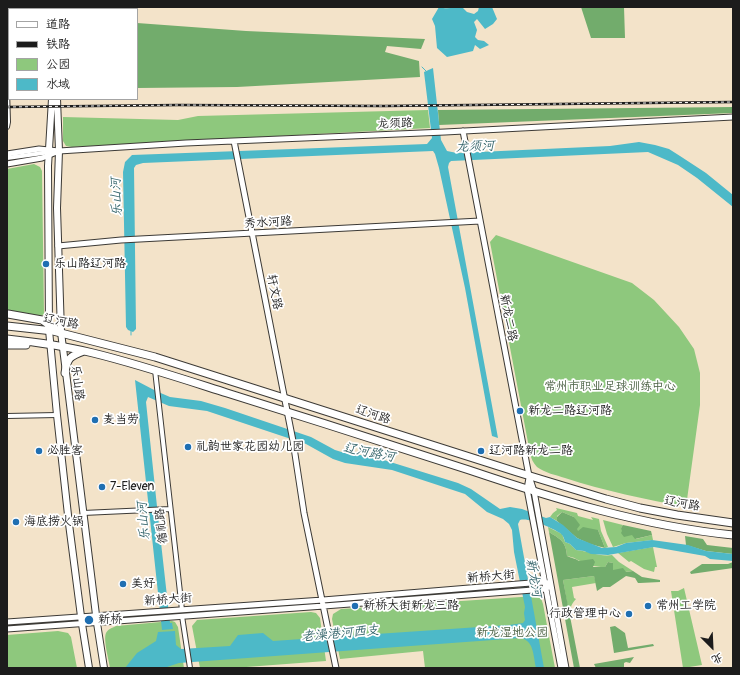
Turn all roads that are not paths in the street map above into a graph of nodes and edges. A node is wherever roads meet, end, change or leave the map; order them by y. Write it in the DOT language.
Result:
graph roads {
  1 [pos="7,90"];
  2 [pos="50,100"];
  3 [pos="57,100"];
  4 [pos="733,117"];
  5 [pos="7,127"];
  6 [pos="463,131"];
  7 [pos="234,141"];
  8 [pos="59,151"];
  9 [pos="49,152"];
  10 [pos="7,154"];
  11 [pos="7,158"];
  12 [pos="7,164"];
  13 [pos="480,221"];
  14 [pos="252,234"];
  15 [pos="58,246"];
  16 [pos="7,314"];
  17 [pos="7,326"];
  18 [pos="49,327"];
  19 [pos="60,332"];
  20 [pos="7,339"];
  21 [pos="50,344"];
  22 [pos="7,345"];
  23 [pos="62,347"];
  24 [pos="84,351"];
  25 [pos="155,370"];
  26 [pos="65,373"];
  27 [pos="285,398"];
  28 [pos="287,411"];
  29 [pos="56,415"];
  30 [pos="7,416"];
  31 [pos="530,476"];
  32 [pos="531,490"];
  33 [pos="170,509"];
  34 [pos="83,513"];
  35 [pos="733,523"];
  36 [pos="733,535"];
  37 [pos="547,585"];
  38 [pos="518,587"];
  39 [pos="323,600"];
  40 [pos="324,606"];
  41 [pos="182,610"];
  42 [pos="168,614"];
  43 [pos="154,615"];
  44 [pos="96,616"];
  45 [pos="182,616"];
  46 [pos="81,620"];
  47 [pos="7,622"];
  48 [pos="97,623"];
  49 [pos="7,629"];
  50 [pos="89,668"];
  51 [pos="104,668"];
  52 [pos="190,668"];
  53 [pos="336,668"];
  54 [pos="561,668"];
  55 [pos="566,668"];
  1 -- 5 [label="street"];
  2 -- 9 [label="main road, 乐山路"];
  3 -- 8 [label="main road, 乐山路"];
  4 -- 6 [label="street, 龙须路"];
  6 -- 7 [label="street, 龙须路"];
  6 -- 13 [label="street, 新龙二路"];
  7 -- 8 [label="street, 龙须路"];
  7 -- 14 [label="street, 轩文路"];
  8 -- 9 [label="street, 龙须路"];
  8 -- 15 [label="main road, 乐山路"];
  9 -- 10 [label="street, 龙须路"];
  9 -- 11 [label="street"];
  9 -- 12 [label="street, 龙须路"];
  9 -- 18 [label="main road, 乐山路"];
  13 -- 14 [label="street, 秀水河路"];
  13 -- 31 [label="street, 新龙二路"];
  14 -- 15 [label="street, 秀水河路"];
  14 -- 27 [label="street, 轩文路"];
  15 -- 19 [label="main road, 乐山路"];
  16 -- 18 [label="main road"];
  17 -- 18 [label="main road, 辽河路"];
  18 -- 19 [label="main road, 辽河路"];
  18 -- 21 [label="main road, 乐山路"];
  19 -- 23 [label="main road, 乐山路"];
  19 -- 27 [label="main road, 辽河路"];
  20 -- 21 [label="main road, 辽河路"];
  21 -- 22 [label="main road"];
  21 -- 23 [label="main road, 辽河路"];
  21 -- 29 [label="main road, 乐山路"];
  23 -- 24 [label="main road, 辽河路"];
  23 -- 26 [label="main road, 乐山路"];
  24 -- 25 [label="main road, 辽河路"];
  24 -- 26 [label="main road"];
  25 -- 28 [label="main road, 辽河路"];
  25 -- 33 [label="street, 循礼路"];
  26 -- 34 [label="main road, 乐山路"];
  27 -- 28 [label="street, 轩文路"];
  27 -- 31 [label="main road, 辽河路"];
  28 -- 32 [label="main road, 辽河路"];
  28 -- 39 [label="street, 轩文路"];
  29 -- 30 [label="street"];
  29 -- 46 [label="main road, 乐山路"];
  31 -- 32 [label="street"];
  31 -- 35 [label="main road, 辽河路"];
  32 -- 36 [label="main road, 辽河路"];
  32 -- 37 [label="street"];
  33 -- 34 [label="street"];
  33 -- 41 [label="street, 循礼路"];
  34 -- 44 [label="main road, 乐山路"];
  37 -- 38 [label="street, 新桥大街"];
  37 -- 54 [label="street"];
  37 -- 55 [label="street"];
  38 -- 39 [label="street, 新桥大街"];
  38 -- 40 [label="street, 新桥大街"];
  39 -- 40 [label="street"];
  39 -- 41 [label="street, 新桥大街"];
  40 -- 45 [label="street, 新桥大街"];
  40 -- 53 [label="street"];
  41 -- 42 [label="street, 新桥大街"];
  42 -- 43 [label="street, 新桥大街"];
  42 -- 45 [label="street, 新桥大街"];
  43 -- 44 [label="street, 新桥大街"];
  43 -- 48 [label="street, 新桥大街"];
  44 -- 46 [label="street, 新桥大街"];
  44 -- 48 [label="main road, 乐山路"];
  45 -- 52 [label="street"];
  46 -- 47 [label="street, 新桥大街"];
  46 -- 48 [label="street, 新桥大街"];
  46 -- 49 [label="street, 新桥大街"];
  46 -- 50 [label="main road, 乐山路"];
  48 -- 51 [label="main road, 乐山路"];
}
